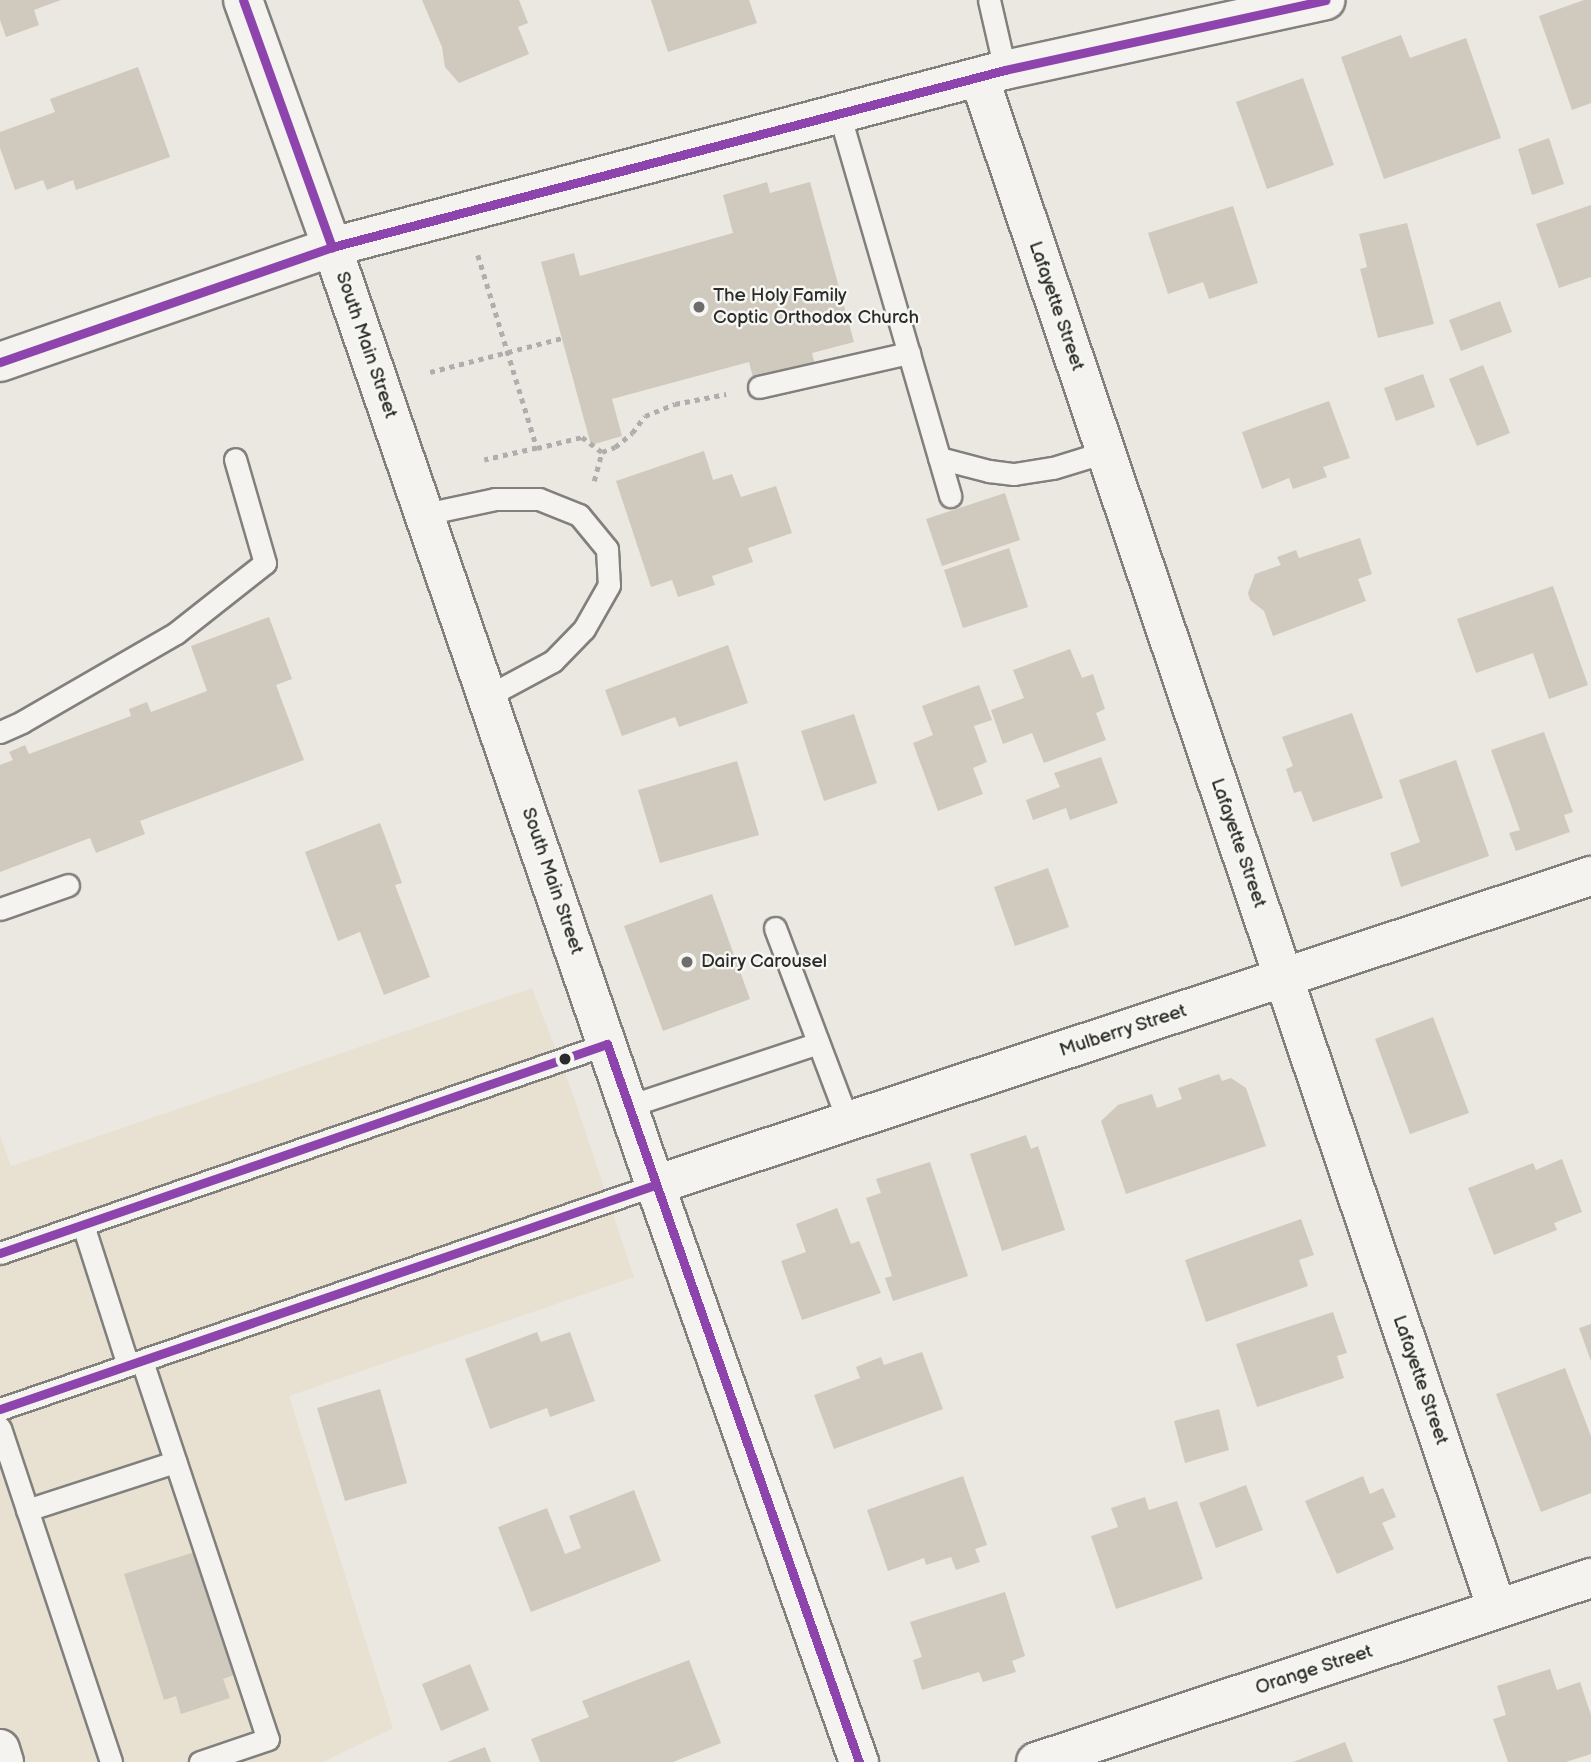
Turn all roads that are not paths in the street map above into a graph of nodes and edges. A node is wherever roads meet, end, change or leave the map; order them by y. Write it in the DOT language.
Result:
graph roads {
  1 [pos="243,0"];
  2 [pos="989,0"];
  3 [pos="1325,0"];
  4 [pos="992,74"];
  5 [pos="839,113"];
  6 [pos="332,247"];
  7 [pos="909,353"];
  8 [pos="0,362"];
  9 [pos="759,387"];
  10 [pos="1105,452"];
  11 [pos="939,458"];
  12 [pos="235,459"];
  13 [pos="950,496"];
  14 [pos="425,514"];
  15 [pos="488,696"];
  16 [pos="0,732"];
  17 [pos="1591,876"];
  18 [pos="68,885"];
  19 [pos="0,909"];
  20 [pos="775,928"];
  21 [pos="1283,978"];
  22 [pos="818,1043"];
  23 [pos="607,1044"];
  24 [pos="629,1106"];
  25 [pos="848,1121"];
  26 [pos="655,1185"];
  27 [pos="83,1225"];
  28 [pos="0,1253"];
  29 [pos="135,1363"];
  30 [pos="0,1409"];
  31 [pos="0,1428"];
  32 [pos="175,1462"];
  33 [pos="27,1510"];
  34 [pos="1591,1578"];
  35 [pos="1497,1609"];
  36 [pos="0,1749"];
  37 [pos="4,1762"];
  38 [pos="111,1762"];
  39 [pos="200,1762"];
  40 [pos="859,1762"];
  41 [pos="1036,1762"];
  1 -- 6 [label="main road, South Main Street"];
  2 -- 4 [label="lane"];
  3 -- 4 [label="main road"];
  4 -- 5 [label="main road"];
  4 -- 10 [label="main road, Lafayette Street"];
  5 -- 6 [label="main road"];
  5 -- 7 [label="lane"];
  6 -- 8 [label="main road"];
  6 -- 14 [label="main road, South Main Street"];
  7 -- 9 [label="lane"];
  7 -- 11 [label="lane"];
  10 -- 11 [label="lane"];
  10 -- 21 [label="main road, Lafayette Street"];
  11 -- 13 [label="lane"];
  12 -- 16 [label="lane"];
  14 -- 15 [label="main road, South Main Street"];
  14 -- 15 [label="lane"];
  15 -- 23 [label="main road, South Main Street"];
  17 -- 21 [label="main road, Mulberry Street"];
  18 -- 19 [label="lane"];
  20 -- 22 [label="lane"];
  21 -- 25 [label="main road, Mulberry Street"];
  21 -- 35 [label="main road, Lafayette Street"];
  22 -- 24 [label="lane"];
  22 -- 25 [label="lane"];
  23 -- 24 [label="main road, South Main Street"];
  23 -- 27 [label="lane"];
  24 -- 26 [label="main road, South Main Street"];
  25 -- 26 [label="main road, Mulberry Street"];
  26 -- 29 [label="lane"];
  26 -- 40 [label="main road, South Main Street"];
  27 -- 28 [label="lane"];
  27 -- 29 [label="lane"];
  29 -- 30 [label="lane"];
  29 -- 32 [label="lane"];
  31 -- 33 [label="lane"];
  32 -- 33 [label="lane"];
  32 -- 39 [label="lane"];
  33 -- 38 [label="lane"];
  34 -- 35 [label="main road, Orange Street"];
  35 -- 41 [label="main road, Orange Street"];
  36 -- 37 [label="main road"];
}
